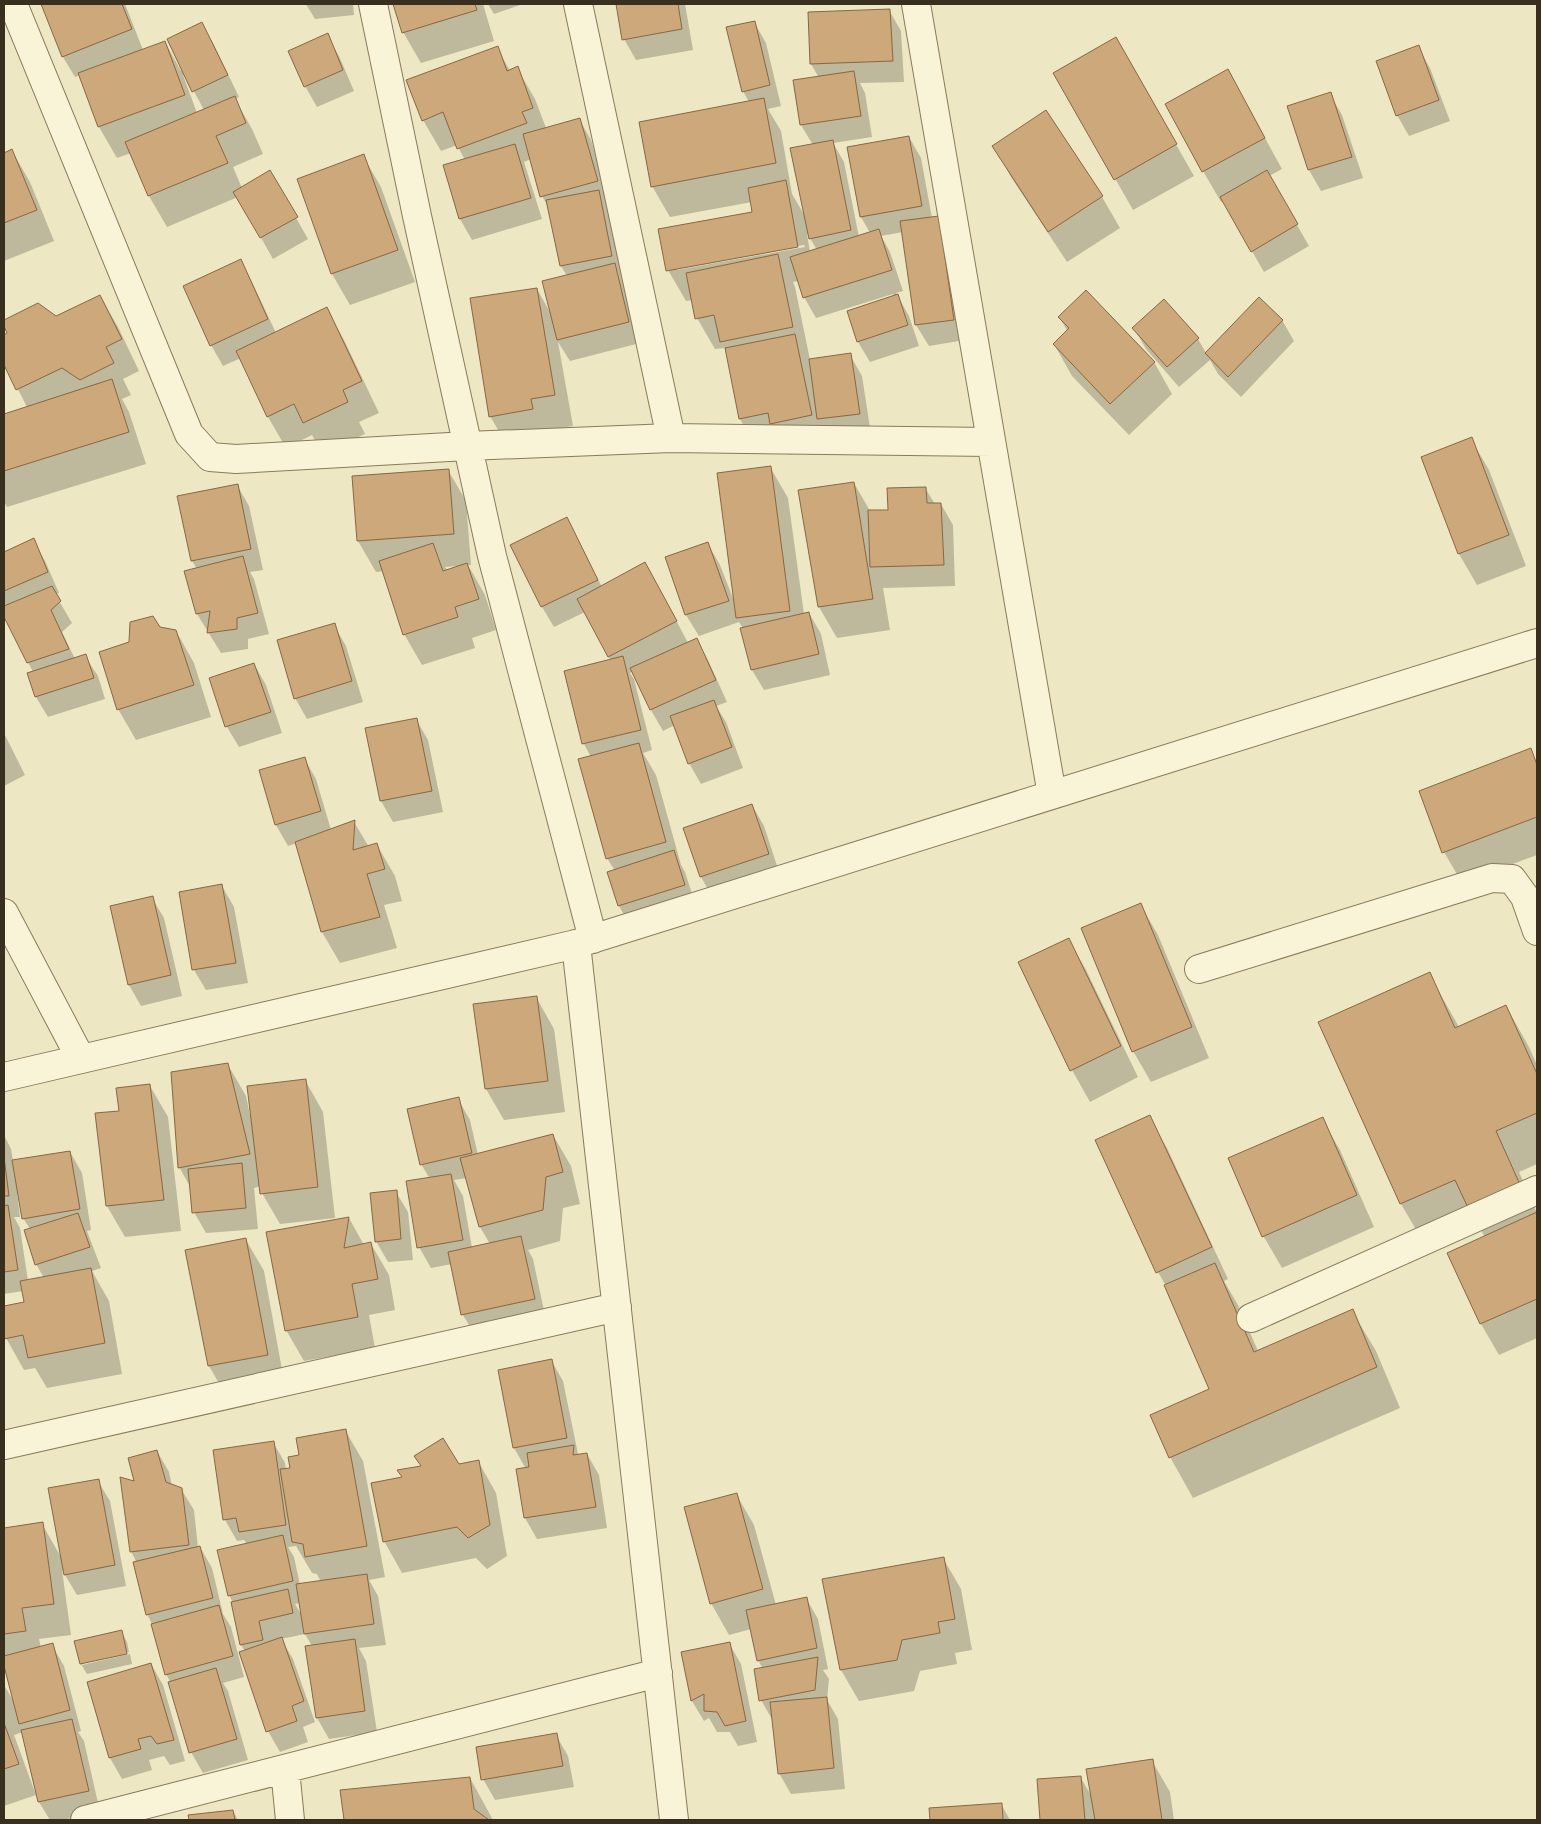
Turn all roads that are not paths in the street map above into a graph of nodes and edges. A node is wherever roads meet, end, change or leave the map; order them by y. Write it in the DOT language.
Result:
graph roads {
  1 [pos="13,4"];
  2 [pos="373,4"];
  3 [pos="578,4"];
  4 [pos="916,4"];
  5 [pos="671,438"];
  6 [pos="991,442"];
  7 [pos="468,446"];
  8 [pos="1537,643"];
  9 [pos="1052,795"];
  10 [pos="4,913"];
  11 [pos="1537,931"];
  12 [pos="585,941"];
  13 [pos="1199,969"];
  14 [pos="81,1059"];
  15 [pos="4,1077"];
  16 [pos="1537,1190"];
  17 [pos="617,1307"];
  18 [pos="1251,1318"];
  19 [pos="4,1445"];
  20 [pos="658,1673"];
  21 [pos="285,1769"];
  22 [pos="85,1820"];
  23 [pos="290,1820"];
  24 [pos="674,1820"];
  1 -- 7 [label="street"];
  2 -- 7 [label="street"];
  3 -- 5 [label="street"];
  4 -- 6 [label="street"];
  5 -- 6 [label="street"];
  5 -- 7 [label="street"];
  6 -- 9 [label="street"];
  7 -- 12 [label="street"];
  8 -- 9 [label="street"];
  9 -- 12 [label="street"];
  10 -- 14 [label="street"];
  11 -- 13 [label="street"];
  12 -- 14 [label="street"];
  12 -- 17 [label="street"];
  14 -- 15 [label="street"];
  16 -- 18 [label="street"];
  17 -- 19 [label="street"];
  17 -- 20 [label="street"];
  20 -- 21 [label="street"];
  20 -- 24 [label="street"];
  21 -- 22 [label="street"];
  21 -- 23 [label="street"];
}
